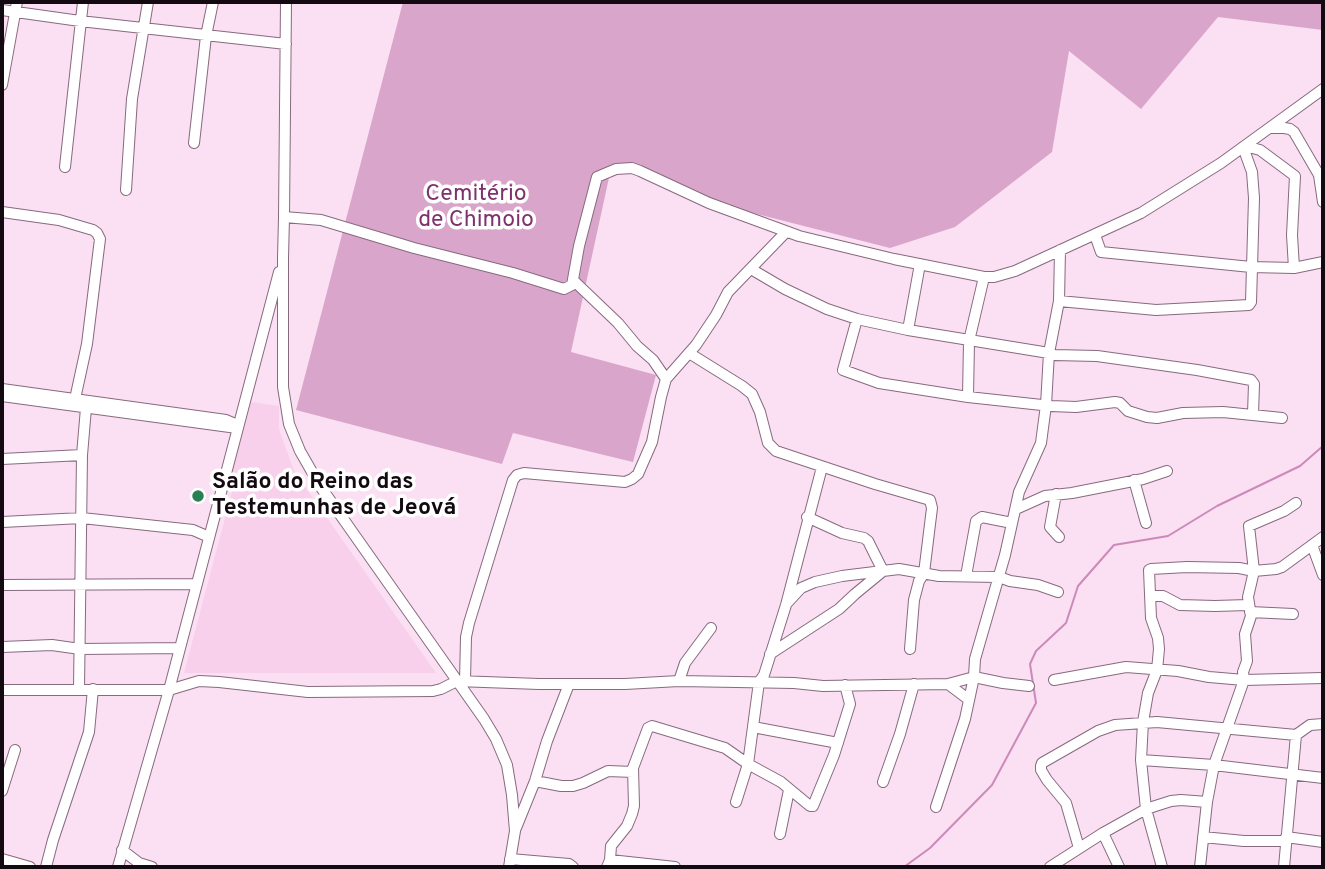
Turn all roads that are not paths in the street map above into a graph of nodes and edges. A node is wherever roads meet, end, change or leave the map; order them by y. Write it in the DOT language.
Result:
graph roads {
  1 [pos="83,2"];
  2 [pos="148,2"];
  3 [pos="213,2"];
  4 [pos="286,2"];
  5 [pos="16,7"];
  6 [pos="2,10"];
  7 [pos="80,21"];
  8 [pos="144,27"];
  9 [pos="206,36"];
  10 [pos="286,44"];
  11 [pos="2,85"];
  12 [pos="1323,89"];
  13 [pos="1269,128"];
  14 [pos="194,143"];
  15 [pos="1244,146"];
  16 [pos="65,167"];
  17 [pos="127,190"];
  18 [pos="1323,202"];
  19 [pos="2,212"];
  20 [pos="284,217"];
  21 [pos="786,232"];
  22 [pos="1095,235"];
  23 [pos="1060,250"];
  24 [pos="283,258"];
  25 [pos="1323,262"];
  26 [pos="920,264"];
  27 [pos="1251,267"];
  28 [pos="1294,268"];
  29 [pos="751,269"];
  30 [pos="984,277"];
  31 [pos="573,280"];
  32 [pos="1059,301"];
  33 [pos="857,319"];
  34 [pos="908,330"];
  35 [pos="969,341"];
  36 [pos="689,353"];
  37 [pos="1049,353"];
  38 [pos="666,379"];
  39 [pos="2,389"];
  40 [pos="2,396"];
  41 [pos="968,397"];
  42 [pos="75,399"];
  43 [pos="1046,405"];
  44 [pos="86,408"];
  45 [pos="1253,414"];
  46 [pos="1282,418"];
  47 [pos="236,428"];
  48 [pos="82,455"];
  49 [pos="2,459"];
  50 [pos="822,467"];
  51 [pos="1167,471"];
  52 [pos="1133,481"];
  53 [pos="1056,495"];
  54 [pos="1296,503"];
  55 [pos="1016,509"];
  56 [pos="807,517"];
  57 [pos="82,518"];
  58 [pos="2,522"];
  59 [pos="1012,523"];
  60 [pos="1146,523"];
  61 [pos="209,537"];
  62 [pos="1059,537"];
  63 [pos="1323,537"];
  64 [pos="1312,545"];
  65 [pos="883,571"];
  66 [pos="1254,571"];
  67 [pos="925,573"];
  68 [pos="1323,575"];
  69 [pos="966,576"];
  70 [pos="999,577"];
  71 [pos="197,584"];
  72 [pos="2,585"];
  73 [pos="79,585"];
  74 [pos="1058,592"];
  75 [pos="1151,596"];
  76 [pos="786,605"];
  77 [pos="1249,608"];
  78 [pos="1293,614"];
  79 [pos="711,628"];
  80 [pos="2,647"];
  81 [pos="180,648"];
  82 [pos="80,649"];
  83 [pos="910,649"];
  84 [pos="770,654"];
  85 [pos="1157,670"];
  86 [pos="974,677"];
  87 [pos="1323,678"];
  88 [pos="1054,680"];
  89 [pos="1244,680"];
  90 [pos="461,681"];
  91 [pos="679,681"];
  92 [pos="759,682"];
  93 [pos="569,684"];
  94 [pos="914,684"];
  95 [pos="948,684"];
  96 [pos="845,685"];
  97 [pos="1029,686"];
  98 [pos="2,690"];
  99 [pos="79,690"];
  100 [pos="93,690"];
  101 [pos="169,690"];
  102 [pos="968,699"];
  103 [pos="1143,722"];
  104 [pos="1323,724"];
  105 [pos="753,727"];
  106 [pos="1226,729"];
  107 [pos="1296,735"];
  108 [pos="838,743"];
  109 [pos="15,750"];
  110 [pos="1141,760"];
  111 [pos="748,764"];
  112 [pos="1214,765"];
  113 [pos="633,772"];
  114 [pos="1291,774"];
  115 [pos="1323,778"];
  116 [pos="535,781"];
  117 [pos="883,782"];
  118 [pos="789,790"];
  119 [pos="2,791"];
  120 [pos="736,802"];
  121 [pos="1207,802"];
  122 [pos="936,807"];
  123 [pos="1146,809"];
  124 [pos="515,831"];
  125 [pos="1103,833"];
  126 [pos="780,834"];
  127 [pos="1203,837"];
  128 [pos="1286,839"];
  129 [pos="1323,842"];
  130 [pos="1079,849"];
  131 [pos="122,850"];
  132 [pos="2,859"];
  133 [pos="510,863"];
  134 [pos="609,864"];
  135 [pos="30,867"];
  136 [pos="46,867"];
  137 [pos="118,867"];
  138 [pos="152,867"];
  139 [pos="573,867"];
  140 [pos="675,867"];
  141 [pos="1050,867"];
  142 [pos="1119,867"];
  143 [pos="1162,867"];
  144 [pos="1200,867"];
  145 [pos="1284,867"];
  1 -- 7 [label="street"];
  2 -- 8 [label="street"];
  3 -- 9 [label="street"];
  4 -- 10 [label="street"];
  5 -- 6 [label="street"];
  5 -- 7 [label="street"];
  5 -- 11 [label="street"];
  7 -- 8 [label="street"];
  7 -- 16 [label="street"];
  8 -- 9 [label="street"];
  8 -- 17 [label="street"];
  9 -- 10 [label="street"];
  9 -- 14 [label="street"];
  10 -- 20 [label="street"];
  12 -- 13 [label="street"];
  13 -- 15 [label="street"];
  13 -- 18 [label="street"];
  15 -- 22 [label="street"];
  15 -- 27 [label="street"];
  15 -- 28 [label="street"];
  19 -- 42 [label="street"];
  20 -- 24 [label="street"];
  20 -- 31 [label="street"];
  21 -- 26 [label="street"];
  21 -- 29 [label="street"];
  21 -- 31 [label="street"];
  22 -- 23 [label="street"];
  22 -- 27 [label="street"];
  23 -- 30 [label="street"];
  23 -- 32 [label="street"];
  24 -- 47 [label="street"];
  24 -- 90 [label="street"];
  25 -- 28 [label="street"];
  26 -- 30 [label="street"];
  26 -- 34 [label="street"];
  27 -- 28 [label="street"];
  27 -- 32 [label="street"];
  29 -- 33 [label="street"];
  29 -- 36 [label="street"];
  30 -- 35 [label="street"];
  31 -- 38 [label="street"];
  32 -- 37 [label="street"];
  33 -- 34 [label="street"];
  33 -- 41 [label="street"];
  34 -- 35 [label="street"];
  35 -- 37 [label="street"];
  35 -- 41 [label="street"];
  36 -- 38 [label="street"];
  36 -- 50 [label="street"];
  37 -- 43 [label="street"];
  37 -- 45 [label="street"];
  38 -- 90 [label="street"];
  39 -- 42 [label="street"];
  40 -- 44 [label="street"];
  41 -- 43 [label="street"];
  42 -- 47 [label="street"];
  43 -- 45 [label="street"];
  43 -- 55 [label="street"];
  44 -- 47 [label="street"];
  44 -- 48 [label="street"];
  45 -- 46 [label="street"];
  47 -- 61 [label="street"];
  48 -- 49 [label="street"];
  48 -- 57 [label="street"];
  50 -- 56 [label="street"];
  50 -- 67 [label="street"];
  51 -- 52 [label="street"];
  52 -- 53 [label="street"];
  52 -- 60 [label="street"];
  53 -- 55 [label="street"];
  53 -- 62 [label="street"];
  54 -- 66 [label="street"];
  55 -- 59 [label="street"];
  56 -- 65 [label="street"];
  56 -- 76 [label="street"];
  57 -- 58 [label="street"];
  57 -- 61 [label="street"];
  57 -- 73 [label="street"];
  59 -- 69 [label="street"];
  59 -- 70 [label="street"];
  61 -- 71 [label="street"];
  63 -- 64 [label="street"];
  64 -- 66 [label="street"];
  64 -- 68 [label="street"];
  65 -- 67 [label="street"];
  65 -- 76 [label="street"];
  65 -- 84 [label="street"];
  66 -- 75 [label="street"];
  66 -- 77 [label="street"];
  67 -- 69 [label="street"];
  67 -- 83 [label="street"];
  69 -- 70 [label="street"];
  70 -- 74 [label="street"];
  70 -- 86 [label="street"];
  71 -- 73 [label="street"];
  71 -- 81 [label="street"];
  72 -- 73 [label="street"];
  73 -- 82 [label="street"];
  75 -- 77 [label="street"];
  75 -- 85 [label="street"];
  76 -- 84 [label="street"];
  77 -- 78 [label="street"];
  77 -- 89 [label="street"];
  79 -- 91 [label="street"];
  80 -- 82 [label="street"];
  81 -- 82 [label="street"];
  81 -- 101 [label="street"];
  82 -- 99 [label="street"];
  84 -- 92 [label="street"];
  85 -- 88 [label="street"];
  85 -- 89 [label="street"];
  85 -- 103 [label="street"];
  86 -- 95 [label="street"];
  86 -- 97 [label="street"];
  86 -- 102 [label="street"];
  87 -- 89 [label="street"];
  89 -- 106 [label="street"];
  90 -- 93 [label="street"];
  90 -- 101 [label="street"];
  90 -- 124 [label="street"];
  91 -- 92 [label="street"];
  91 -- 93 [label="street"];
  92 -- 96 [label="street"];
  92 -- 105 [label="street"];
  93 -- 116 [label="street"];
  94 -- 95 [label="street"];
  94 -- 96 [label="street"];
  94 -- 117 [label="street"];
  95 -- 102 [label="street"];
  96 -- 108 [label="street"];
  98 -- 99 [label="street"];
  99 -- 100 [label="street"];
  100 -- 101 [label="street"];
  100 -- 136 [label="street"];
  101 -- 131 [label="street"];
  102 -- 122 [label="street"];
  103 -- 106 [label="street"];
  103 -- 110 [label="street"];
  103 -- 130 [label="street"];
  104 -- 107 [label="street"];
  105 -- 108 [label="street"];
  105 -- 111 [label="street"];
  106 -- 107 [label="street"];
  106 -- 112 [label="street"];
  107 -- 114 [label="street"];
  108 -- 118 [label="street"];
  109 -- 119 [label="street"];
  110 -- 112 [label="street"];
  110 -- 123 [label="street"];
  111 -- 113 [label="street"];
  111 -- 118 [label="street"];
  111 -- 120 [label="street"];
  112 -- 114 [label="street"];
  112 -- 121 [label="street"];
  113 -- 116 [label="street"];
  113 -- 134 [label="street"];
  114 -- 115 [label="street"];
  114 -- 128 [label="street"];
  116 -- 124 [label="street"];
  118 -- 126 [label="street"];
  121 -- 123 [label="street"];
  121 -- 127 [label="street"];
  123 -- 125 [label="street"];
  123 -- 143 [label="street"];
  124 -- 133 [label="street"];
  125 -- 130 [label="street"];
  125 -- 142 [label="street"];
  127 -- 128 [label="street"];
  127 -- 144 [label="street"];
  128 -- 129 [label="street"];
  128 -- 145 [label="street"];
  130 -- 141 [label="street"];
  131 -- 137 [label="street"];
  131 -- 138 [label="street"];
  132 -- 135 [label="street"];
  133 -- 139 [label="street"];
  134 -- 140 [label="street"];
}
